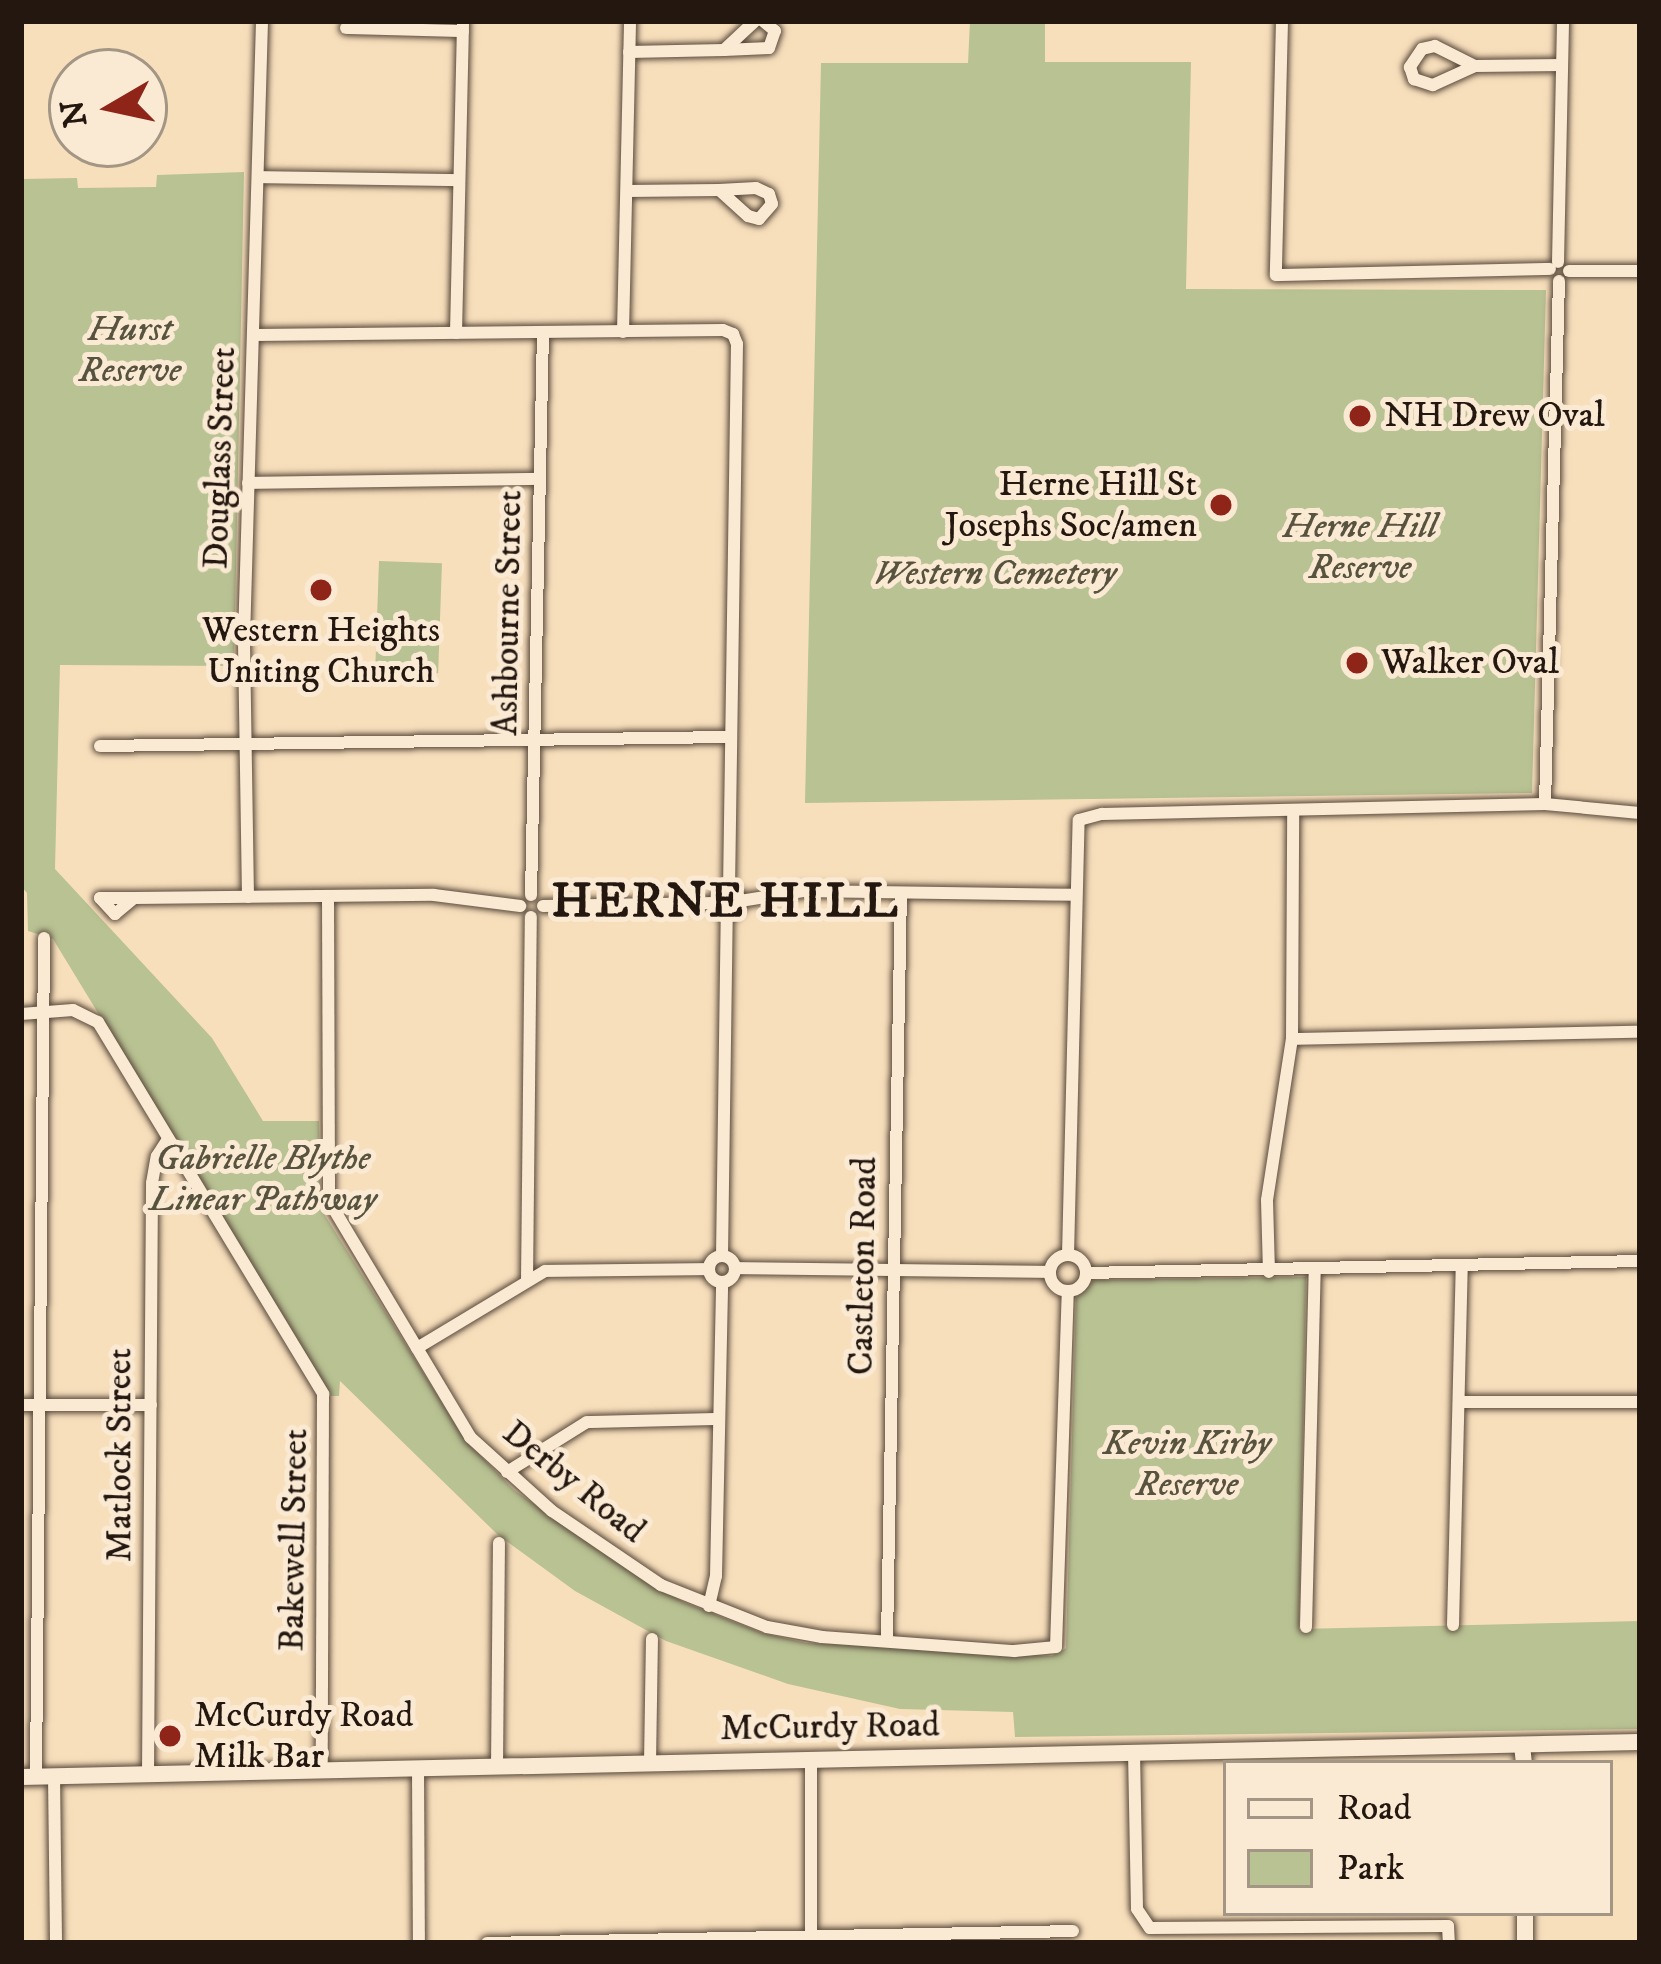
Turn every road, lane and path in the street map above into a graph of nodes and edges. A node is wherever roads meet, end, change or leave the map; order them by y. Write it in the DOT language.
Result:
graph roads {
  1 [pos="262,21"];
  2 [pos="630,21"];
  3 [pos="759,21"];
  4 [pos="1282,21"];
  5 [pos="1563,21"];
  6 [pos="463,26"];
  7 [pos="346,28"];
  8 [pos="724,50"];
  9 [pos="629,52"];
  10 [pos="1562,65"];
  11 [pos="1475,66"];
  12 [pos="258,177"];
  13 [pos="458,180"];
  14 [pos="627,190"];
  15 [pos="719,190"];
  16 [pos="1559,271"];
  17 [pos="1640,272"];
  18 [pos="543,332"];
  19 [pos="622,332"];
  20 [pos="456,333"];
  21 [pos="255,335"];
  22 [pos="540,479"];
  23 [pos="248,483"];
  24 [pos="731,737"];
  25 [pos="536,740"];
  26 [pos="245,744"];
  27 [pos="100,746"];
  28 [pos="1545,804"];
  29 [pos="1293,811"];
  30 [pos="1640,814"];
  31 [pos="728,890"];
  32 [pos="901,893"];
  33 [pos="1075,895"];
  34 [pos="328,896"];
  35 [pos="248,897"];
  36 [pos="134,898"];
  37 [pos="525,900"];
  38 [pos="740,901"];
  39 [pos="716,903"];
  40 [pos="543,906"];
  41 [pos="727,914"];
  42 [pos="531,917"];
  43 [pos="44,938"];
  44 [pos="42,1013"];
  45 [pos="21,1014"];
  46 [pos="1640,1032"];
  47 [pos="1292,1040"];
  48 [pos="168,1139"];
  49 [pos="1068,1255"];
  50 [pos="722,1256"];
  51 [pos="1640,1262"];
  52 [pos="1462,1267"];
  53 [pos="735,1268"];
  54 [pos="709,1269"];
  55 [pos="893,1270"];
  56 [pos="1315,1270"];
  57 [pos="1050,1272"];
  58 [pos="1269,1272"];
  59 [pos="1086,1273"];
  60 [pos="527,1281"];
  61 [pos="722,1282"];
  62 [pos="1068,1292"];
  63 [pos="417,1348"];
  64 [pos="1459,1402"];
  65 [pos="1640,1402"];
  66 [pos="21,1405"];
  67 [pos="39,1405"];
  68 [pos="151,1405"];
  69 [pos="719,1420"];
  70 [pos="507,1472"];
  71 [pos="500,1543"];
  72 [pos="709,1606"];
  73 [pos="1453,1625"];
  74 [pos="1306,1627"];
  75 [pos="652,1639"];
  76 [pos="887,1640"];
  77 [pos="1640,1742"];
  78 [pos="1135,1752"];
  79 [pos="1523,1754"];
  80 [pos="811,1760"];
  81 [pos="650,1764"];
  82 [pos="496,1768"];
  83 [pos="418,1769"];
  84 [pos="322,1771"];
  85 [pos="148,1775"];
  86 [pos="37,1776"];
  87 [pos="1072,1931"];
  88 [pos="1221,1937"];
  89 [pos="811,1940"];
  90 [pos="56,1943"];
  91 [pos="419,1943"];
  92 [pos="487,1943"];
  93 [pos="1449,1943"];
  1 -- 12 [label="street, Douglass Street"];
  2 -- 9 [label="street"];
  3 -- 8 [label="street"];
  3 -- 8 [label="street"];
  4 -- 16 [label="street"];
  5 -- 10 [label="street"];
  6 -- 7 [label="street"];
  6 -- 13 [label="street"];
  8 -- 9 [label="street"];
  9 -- 14 [label="street"];
  10 -- 11 [label="street"];
  10 -- 16 [label="street"];
  11 -- 11 [label="street"];
  12 -- 13 [label="street"];
  12 -- 21 [label="street, Douglass Street"];
  13 -- 20 [label="street"];
  14 -- 15 [label="street"];
  14 -- 19 [label="street"];
  16 -- 17 [label="street"];
  16 -- 28 [label="street"];
  18 -- 19 [label="street"];
  18 -- 20 [label="street"];
  18 -- 22 [label="street, Ashbourne Street"];
  19 -- 24 [label="street"];
  20 -- 21 [label="street"];
  21 -- 23 [label="street, Douglass Street"];
  22 -- 23 [label="street"];
  22 -- 25 [label="street, Ashbourne Street"];
  23 -- 26 [label="street, Douglass Street"];
  24 -- 25 [label="street"];
  24 -- 31 [label="street"];
  25 -- 26 [label="street"];
  25 -- 37 [label="street, Ashbourne Street"];
  26 -- 27 [label="street"];
  26 -- 35 [label="street, Douglass Street"];
  28 -- 29 [label="street"];
  28 -- 30 [label="street"];
  29 -- 33 [label="street"];
  29 -- 47 [label="street"];
  31 -- 38 [label="street"];
  31 -- 39 [label="street"];
  32 -- 33 [label="street"];
  32 -- 38 [label="street"];
  32 -- 55 [label="street, Castleton Road"];
  33 -- 49 [label="street"];
  34 -- 35 [label="street"];
  34 -- 37 [label="street"];
  34 -- 63 [label="street, Derby Road"];
  35 -- 36 [label="street"];
  37 -- 40 [label="street"];
  37 -- 42 [label="street"];
  38 -- 41 [label="street"];
  39 -- 40 [label="street"];
  39 -- 41 [label="street"];
  40 -- 42 [label="street"];
  41 -- 50 [label="street"];
  42 -- 60 [label="street"];
  43 -- 44 [label="street"];
  44 -- 45 [label="street, Bakewell Street"];
  44 -- 48 [label="street, Bakewell Street"];
  44 -- 67 [label="street"];
  46 -- 47 [label="street"];
  47 -- 58 [label="street"];
  48 -- 68 [label="street, Matlock Street"];
  48 -- 84 [label="street, Bakewell Street"];
  49 -- 57 [label="street"];
  49 -- 59 [label="street"];
  50 -- 53 [label="street"];
  50 -- 54 [label="street"];
  51 -- 52 [label="street"];
  52 -- 56 [label="street"];
  52 -- 64 [label="street"];
  53 -- 55 [label="street"];
  53 -- 61 [label="street"];
  54 -- 60 [label="street"];
  54 -- 61 [label="street"];
  55 -- 57 [label="street"];
  55 -- 76 [label="street, Castleton Road"];
  56 -- 58 [label="street"];
  56 -- 74 [label="street"];
  57 -- 62 [label="street"];
  58 -- 59 [label="street"];
  59 -- 62 [label="street"];
  60 -- 63 [label="street"];
  61 -- 69 [label="street"];
  62 -- 76 [label="street, Derby Road"];
  63 -- 70 [label="street, Derby Road"];
  64 -- 65 [label="street"];
  64 -- 73 [label="street"];
  66 -- 67 [label="street"];
  67 -- 68 [label="street"];
  67 -- 86 [label="street"];
  68 -- 85 [label="street, Matlock Street"];
  69 -- 70 [label="street"];
  69 -- 72 [label="street"];
  70 -- 72 [label="street, Derby Road"];
  71 -- 82 [label="street"];
  72 -- 76 [label="street, Derby Road"];
  75 -- 81 [label="street"];
  77 -- 79 [label="main road, McCurdy Road"];
  78 -- 79 [label="main road, McCurdy Road"];
  78 -- 80 [label="main road, McCurdy Road"];
  78 -- 88 [label="street"];
  80 -- 81 [label="main road, McCurdy Road"];
  80 -- 89 [label="street"];
  81 -- 82 [label="main road, McCurdy Road"];
  82 -- 83 [label="main road, McCurdy Road"];
  83 -- 84 [label="main road, McCurdy Road"];
  83 -- 91 [label="street"];
  84 -- 85 [label="main road, McCurdy Road"];
  85 -- 86 [label="main road, McCurdy Road"];
  86 -- 90 [label="street"];
  87 -- 89 [label="street"];
  88 -- 93 [label="street"];
  89 -- 92 [label="street"];
}
